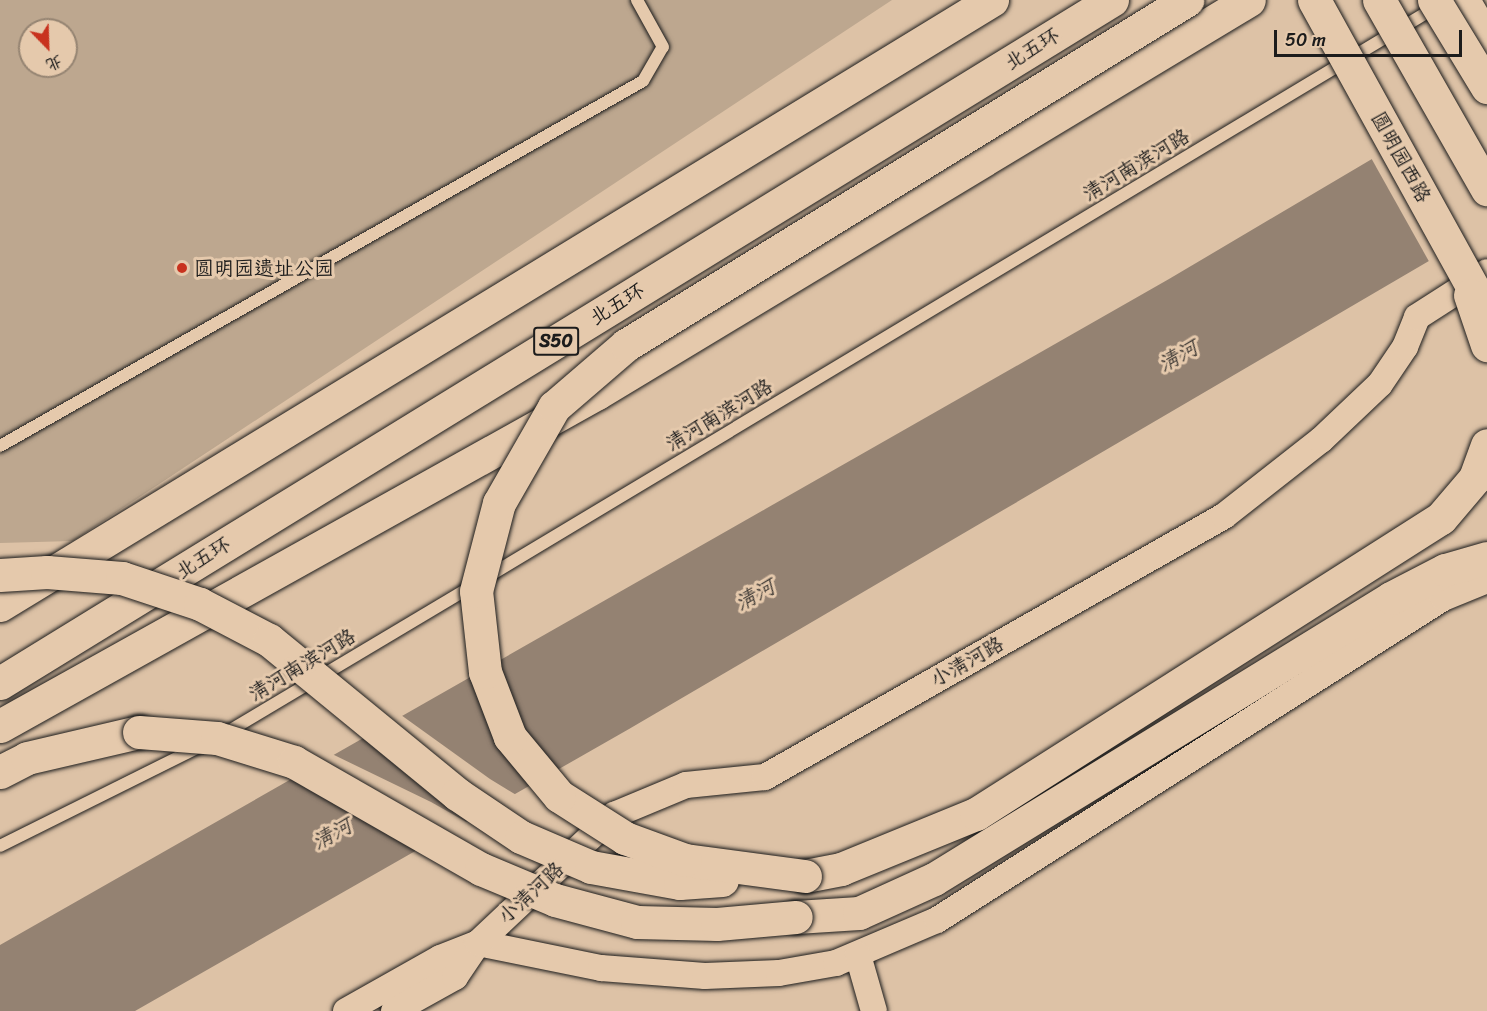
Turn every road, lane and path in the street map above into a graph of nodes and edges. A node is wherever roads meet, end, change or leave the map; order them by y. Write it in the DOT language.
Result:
graph roads {
  1 [pos="637,0"];
  2 [pos="951,0"];
  3 [pos="992,0"];
  4 [pos="1112,0"];
  5 [pos="1187,0"];
  6 [pos="1250,0"];
  7 [pos="1314,0"];
  8 [pos="1378,0"];
  9 [pos="1434,0"];
  10 [pos="1448,0"];
  11 [pos="1463,0"];
  12 [pos="1487,41"];
  13 [pos="1487,87"];
  14 [pos="1487,189"];
  15 [pos="1473,267"];
  16 [pos="555,268"];
  17 [pos="1487,314"];
  18 [pos="1487,345"];
  19 [pos="1487,445"];
  20 [pos="0,446"];
  21 [pos="1487,558"];
  22 [pos="0,575"];
  23 [pos="1487,580"];
  24 [pos="0,605"];
  25 [pos="0,683"];
  26 [pos="0,726"];
  27 [pos="0,772"];
  28 [pos="0,846"];
  29 [pos="805,876"];
  30 [pos="478,944"];
  31 [pos="858,955"];
  32 [pos="346,1011"];
  33 [pos="394,1011"];
  34 [pos="874,1011"];
  1 -- 20 [label="lane"];
  2 -- 16 [label="main road"];
  3 -- 16 [label="main road"];
  4 -- 25 [label="main road, 北五环 / S50"];
  5 -- 29 [label="main road, bridge"];
  6 -- 26 [label="main road"];
  7 -- 15 [label="main road, 圆明园西路, bridge"];
  8 -- 14 [label="main road, bridge"];
  9 -- 13 [label="main road, bridge"];
  10 -- 28 [label="lane, 清河南滨河路"];
  11 -- 12 [label="main road"];
  15 -- 17 [label="main road, 圆明园西路, bridge"];
  15 -- 18 [label="main road, bridge"];
  15 -- 30 [label="street, 小清河路"];
  16 -- 24 [label="main road"];
  19 -- 29 [label="main road"];
  21 -- 27 [label="main road, bridge"];
  22 -- 29 [label="main road, bridge"];
  23 -- 31 [label="street"];
  30 -- 31 [label="street"];
  30 -- 32 [label="street, 小清河路"];
  30 -- 33 [label="street, 小清河路"];
  31 -- 34 [label="street"];
}
